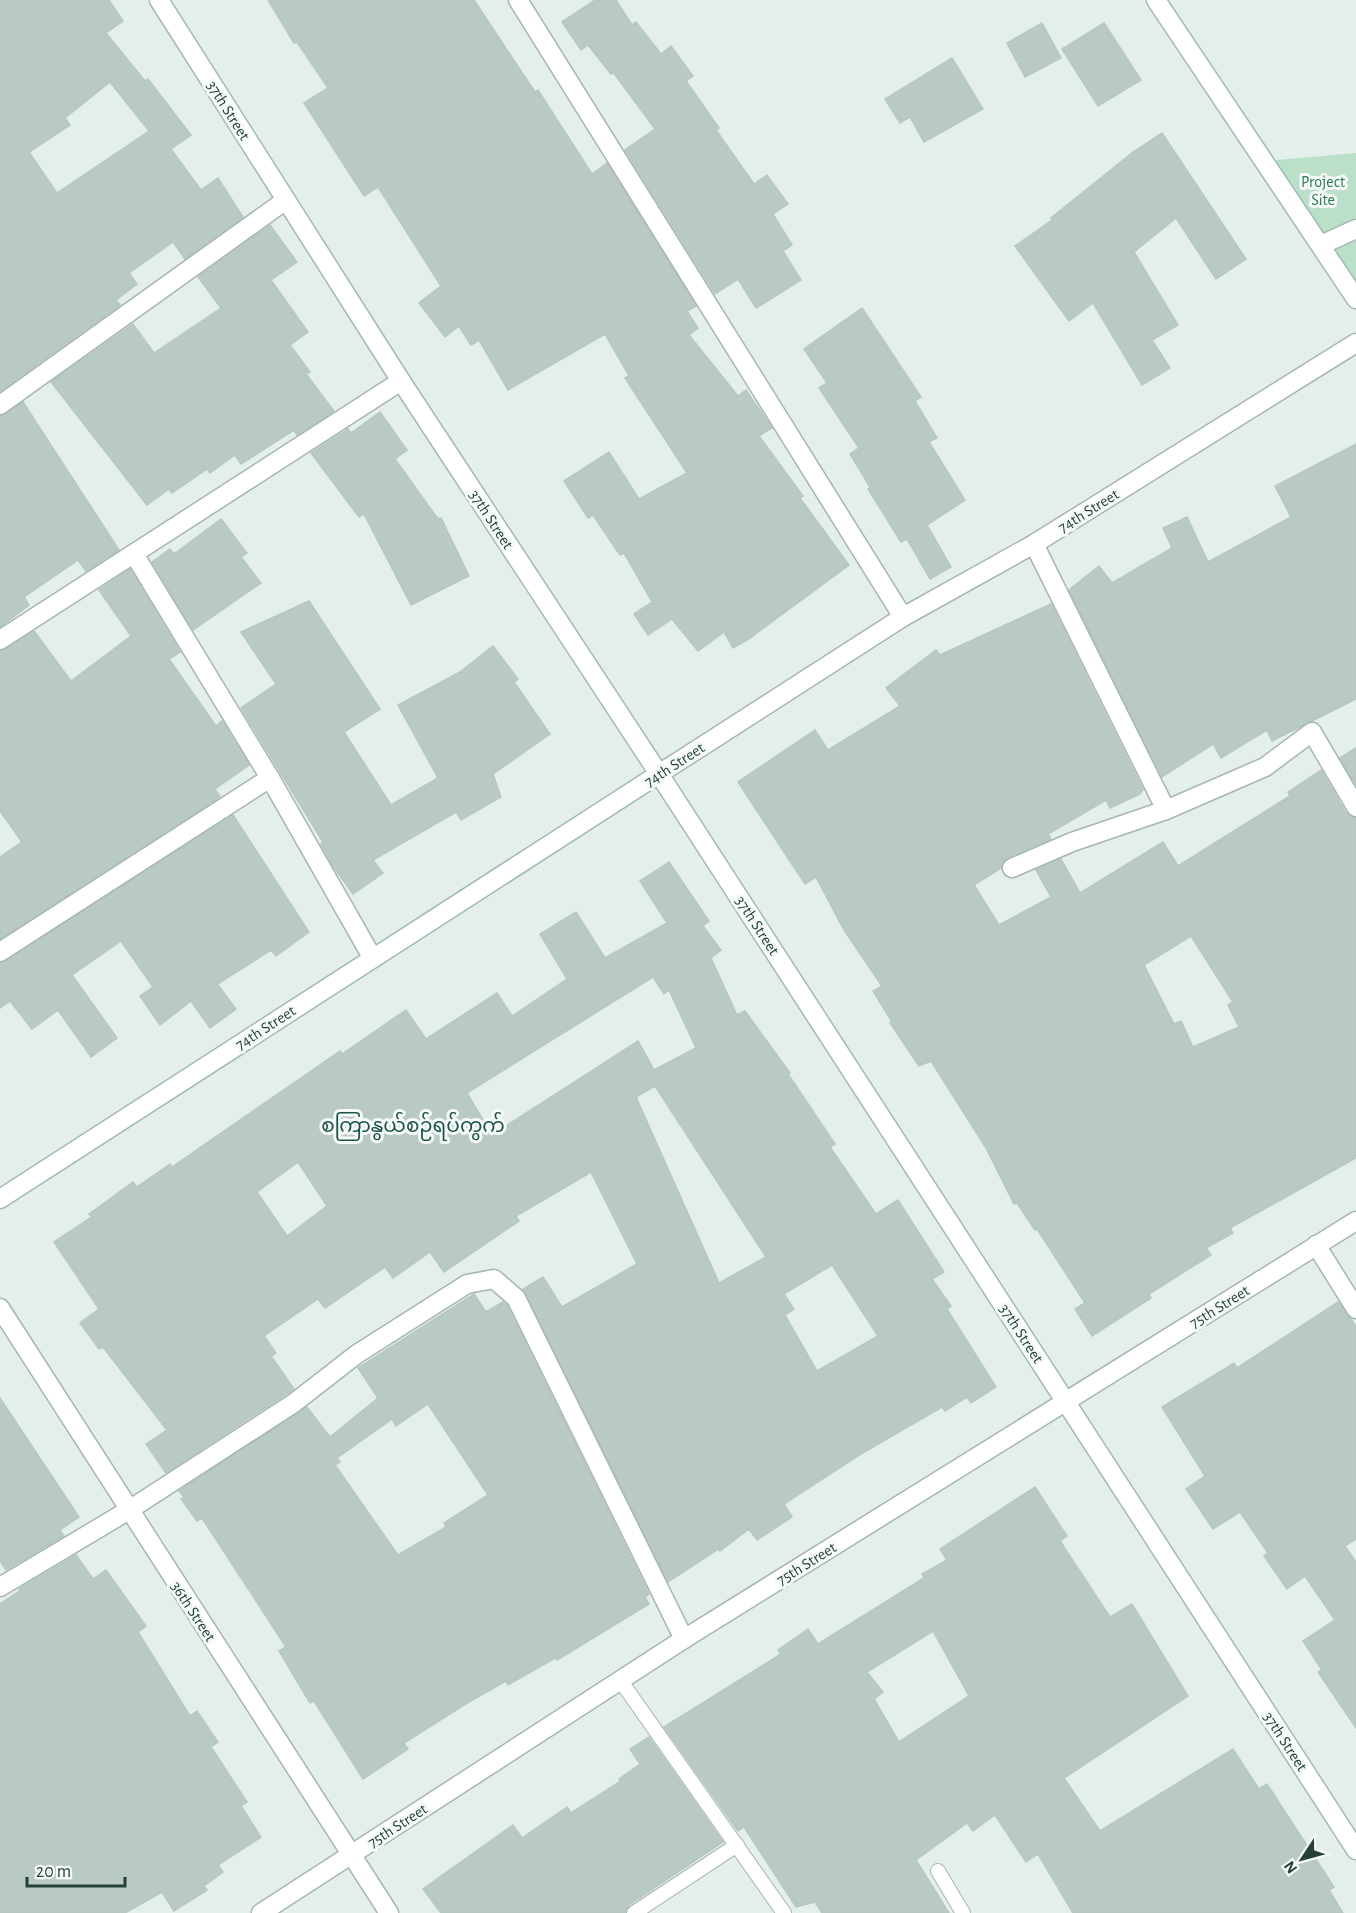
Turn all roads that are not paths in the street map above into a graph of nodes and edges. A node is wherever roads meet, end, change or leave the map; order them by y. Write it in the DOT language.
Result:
graph roads {
  1 [pos="159,0"];
  2 [pos="518,0"];
  3 [pos="1156,0"];
  4 [pos="286,200"];
  5 [pos="1356,229"];
  6 [pos="1322,245"];
  7 [pos="1356,299"];
  8 [pos="1356,343"];
  9 [pos="401,381"];
  10 [pos="0,405"];
  11 [pos="1034,543"];
  12 [pos="134,554"];
  13 [pos="903,617"];
  14 [pos="0,640"];
  15 [pos="659,774"];
  16 [pos="270,778"];
  17 [pos="1356,807"];
  18 [pos="1166,810"];
  19 [pos="1012,868"];
  20 [pos="0,952"];
  21 [pos="372,957"];
  22 [pos="0,1199"];
  23 [pos="1356,1221"];
  24 [pos="1316,1245"];
  25 [pos="0,1308"];
  26 [pos="1356,1309"];
  27 [pos="1066,1401"];
  28 [pos="129,1510"];
  29 [pos="0,1587"];
  30 [pos="684,1639"];
  31 [pos="621,1680"];
  32 [pos="737,1845"];
  33 [pos="1356,1850"];
  34 [pos="351,1855"];
  35 [pos="938,1871"];
  36 [pos="261,1913"];
  37 [pos="389,1913"];
  38 [pos="634,1913"];
  39 [pos="784,1913"];
  40 [pos="963,1913"];
  1 -- 4 [label="street, 37th Street"];
  2 -- 13 [label="street"];
  3 -- 6 [label="street"];
  4 -- 9 [label="street, 37th Street"];
  4 -- 10 [label="street"];
  5 -- 6 [label="street"];
  6 -- 7 [label="street"];
  8 -- 11 [label="street, 74th Street"];
  9 -- 12 [label="street"];
  9 -- 15 [label="street, 37th Street"];
  11 -- 13 [label="street, 74th Street"];
  11 -- 18 [label="street"];
  12 -- 14 [label="street"];
  12 -- 16 [label="street"];
  13 -- 15 [label="street, 74th Street"];
  15 -- 21 [label="street, 74th Street"];
  15 -- 27 [label="street, 37th Street"];
  16 -- 20 [label="street"];
  16 -- 21 [label="street"];
  17 -- 18 [label="street"];
  18 -- 19 [label="street"];
  21 -- 22 [label="street, 74th Street"];
  23 -- 24 [label="street, 75th Street"];
  24 -- 26 [label="street"];
  24 -- 27 [label="street, 75th Street"];
  25 -- 28 [label="street, 36th Street"];
  27 -- 30 [label="street, 75th Street"];
  27 -- 33 [label="street, 37th Street"];
  28 -- 29 [label="street"];
  28 -- 30 [label="street"];
  28 -- 34 [label="street, 36th Street"];
  30 -- 31 [label="street, 75th Street"];
  31 -- 32 [label="lane"];
  31 -- 34 [label="street, 75th Street"];
  32 -- 38 [label="lane"];
  32 -- 39 [label="lane"];
  34 -- 36 [label="street, 75th Street"];
  34 -- 37 [label="street, 36th Street"];
  35 -- 40 [label="lane"];
}
